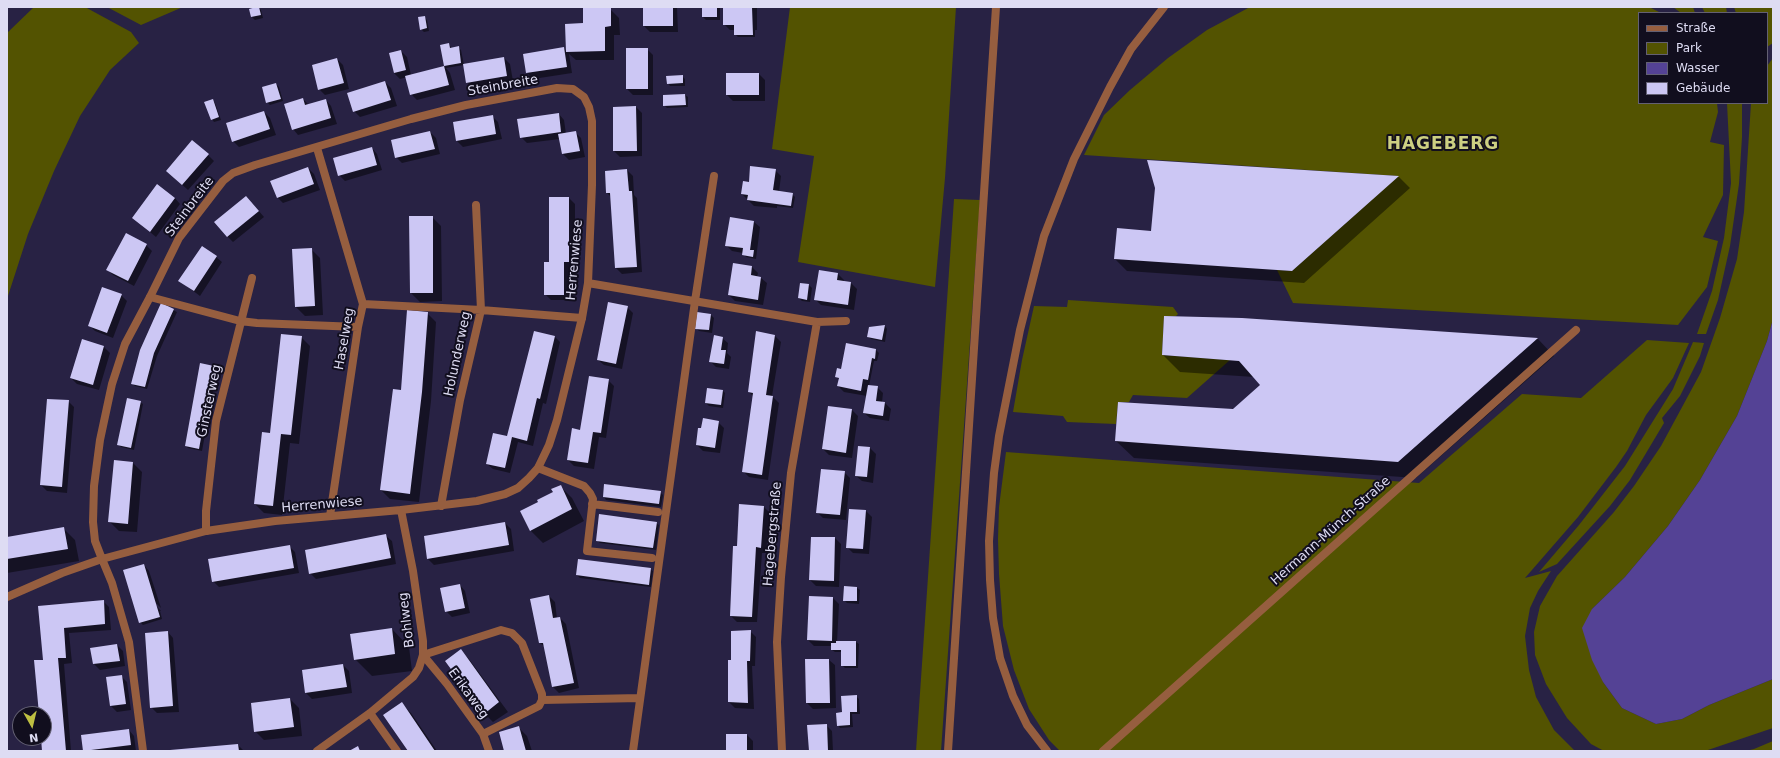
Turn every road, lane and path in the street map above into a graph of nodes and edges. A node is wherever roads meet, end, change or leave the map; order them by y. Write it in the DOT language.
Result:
graph roads {
  1 [pos="996,7"];
  2 [pos="1164,7"];
  3 [pos="584,97"];
  4 [pos="317,148"];
  5 [pos="714,176"];
  6 [pos="476,205"];
  7 [pos="252,278"];
  8 [pos="588,283"];
  9 [pos="150,297"];
  10 [pos="695,301"];
  11 [pos="363,304"];
  12 [pos="481,310"];
  13 [pos="582,318"];
  14 [pos="846,320"];
  15 [pos="240,321"];
  16 [pos="817,322"];
  17 [pos="358,327"];
  18 [pos="1576,330"];
  19 [pos="538,468"];
  20 [pos="592,504"];
  21 [pos="441,506"];
  22 [pos="401,510"];
  23 [pos="658,512"];
  24 [pos="330,516"];
  25 [pos="206,531"];
  26 [pos="102,558"];
  27 [pos="652,558"];
  28 [pos="7,597"];
  29 [pos="423,656"];
  30 [pos="640,698"];
  31 [pos="542,700"];
  32 [pos="370,713"];
  33 [pos="483,734"];
  34 [pos="319,750"];
  35 [pos="143,751"];
  36 [pos="397,751"];
  37 [pos="489,751"];
  38 [pos="633,751"];
  39 [pos="782,751"];
  40 [pos="948,751"];
  41 [pos="1047,751"];
  42 [pos="1103,751"];
  1 -- 40 [label="street"];
  2 -- 41 [label="street"];
  3 -- 4 [label="street, Steinbreite"];
  3 -- 8 [label="street, Herrenwiese"];
  4 -- 9 [label="street, Steinbreite"];
  4 -- 11 [label="street, Haselweg"];
  5 -- 10 [label="street"];
  6 -- 12 [label="street, Holunderweg"];
  7 -- 15 [label="street, Ginsterweg"];
  8 -- 10 [label="street"];
  8 -- 13 [label="street, Herrenwiese"];
  9 -- 15 [label="street"];
  9 -- 26 [label="street, Steinbreite"];
  10 -- 16 [label="street"];
  10 -- 30 [label="street"];
  11 -- 12 [label="street"];
  11 -- 17 [label="street, Haselweg"];
  12 -- 13 [label="street"];
  12 -- 21 [label="street, Holunderweg"];
  13 -- 19 [label="street, Herrenwiese"];
  14 -- 16 [label="street"];
  15 -- 17 [label="street"];
  15 -- 25 [label="street, Ginsterweg"];
  16 -- 39 [label="street, Hagebergstraße"];
  17 -- 24 [label="street, Haselweg"];
  18 -- 42 [label="street, Hermann-Münch-Straße"];
  19 -- 20 [label="street"];
  19 -- 21 [label="street, Herrenwiese"];
  20 -- 23 [label="street"];
  20 -- 27 [label="street"];
  21 -- 22 [label="street, Herrenwiese"];
  22 -- 24 [label="street, Herrenwiese"];
  22 -- 29 [label="street, Bohlweg"];
  24 -- 25 [label="street, Herrenwiese"];
  25 -- 26 [label="street, Herrenwiese"];
  26 -- 28 [label="street, Herrenwiese"];
  26 -- 35 [label="street"];
  29 -- 31 [label="street"];
  29 -- 32 [label="street, Bohlweg"];
  29 -- 33 [label="street, Erikaweg"];
  30 -- 31 [label="street"];
  30 -- 38 [label="street"];
  31 -- 33 [label="street"];
  32 -- 34 [label="street, Bohlweg"];
  32 -- 36 [label="street"];
  33 -- 37 [label="street, Erikaweg"];
}
